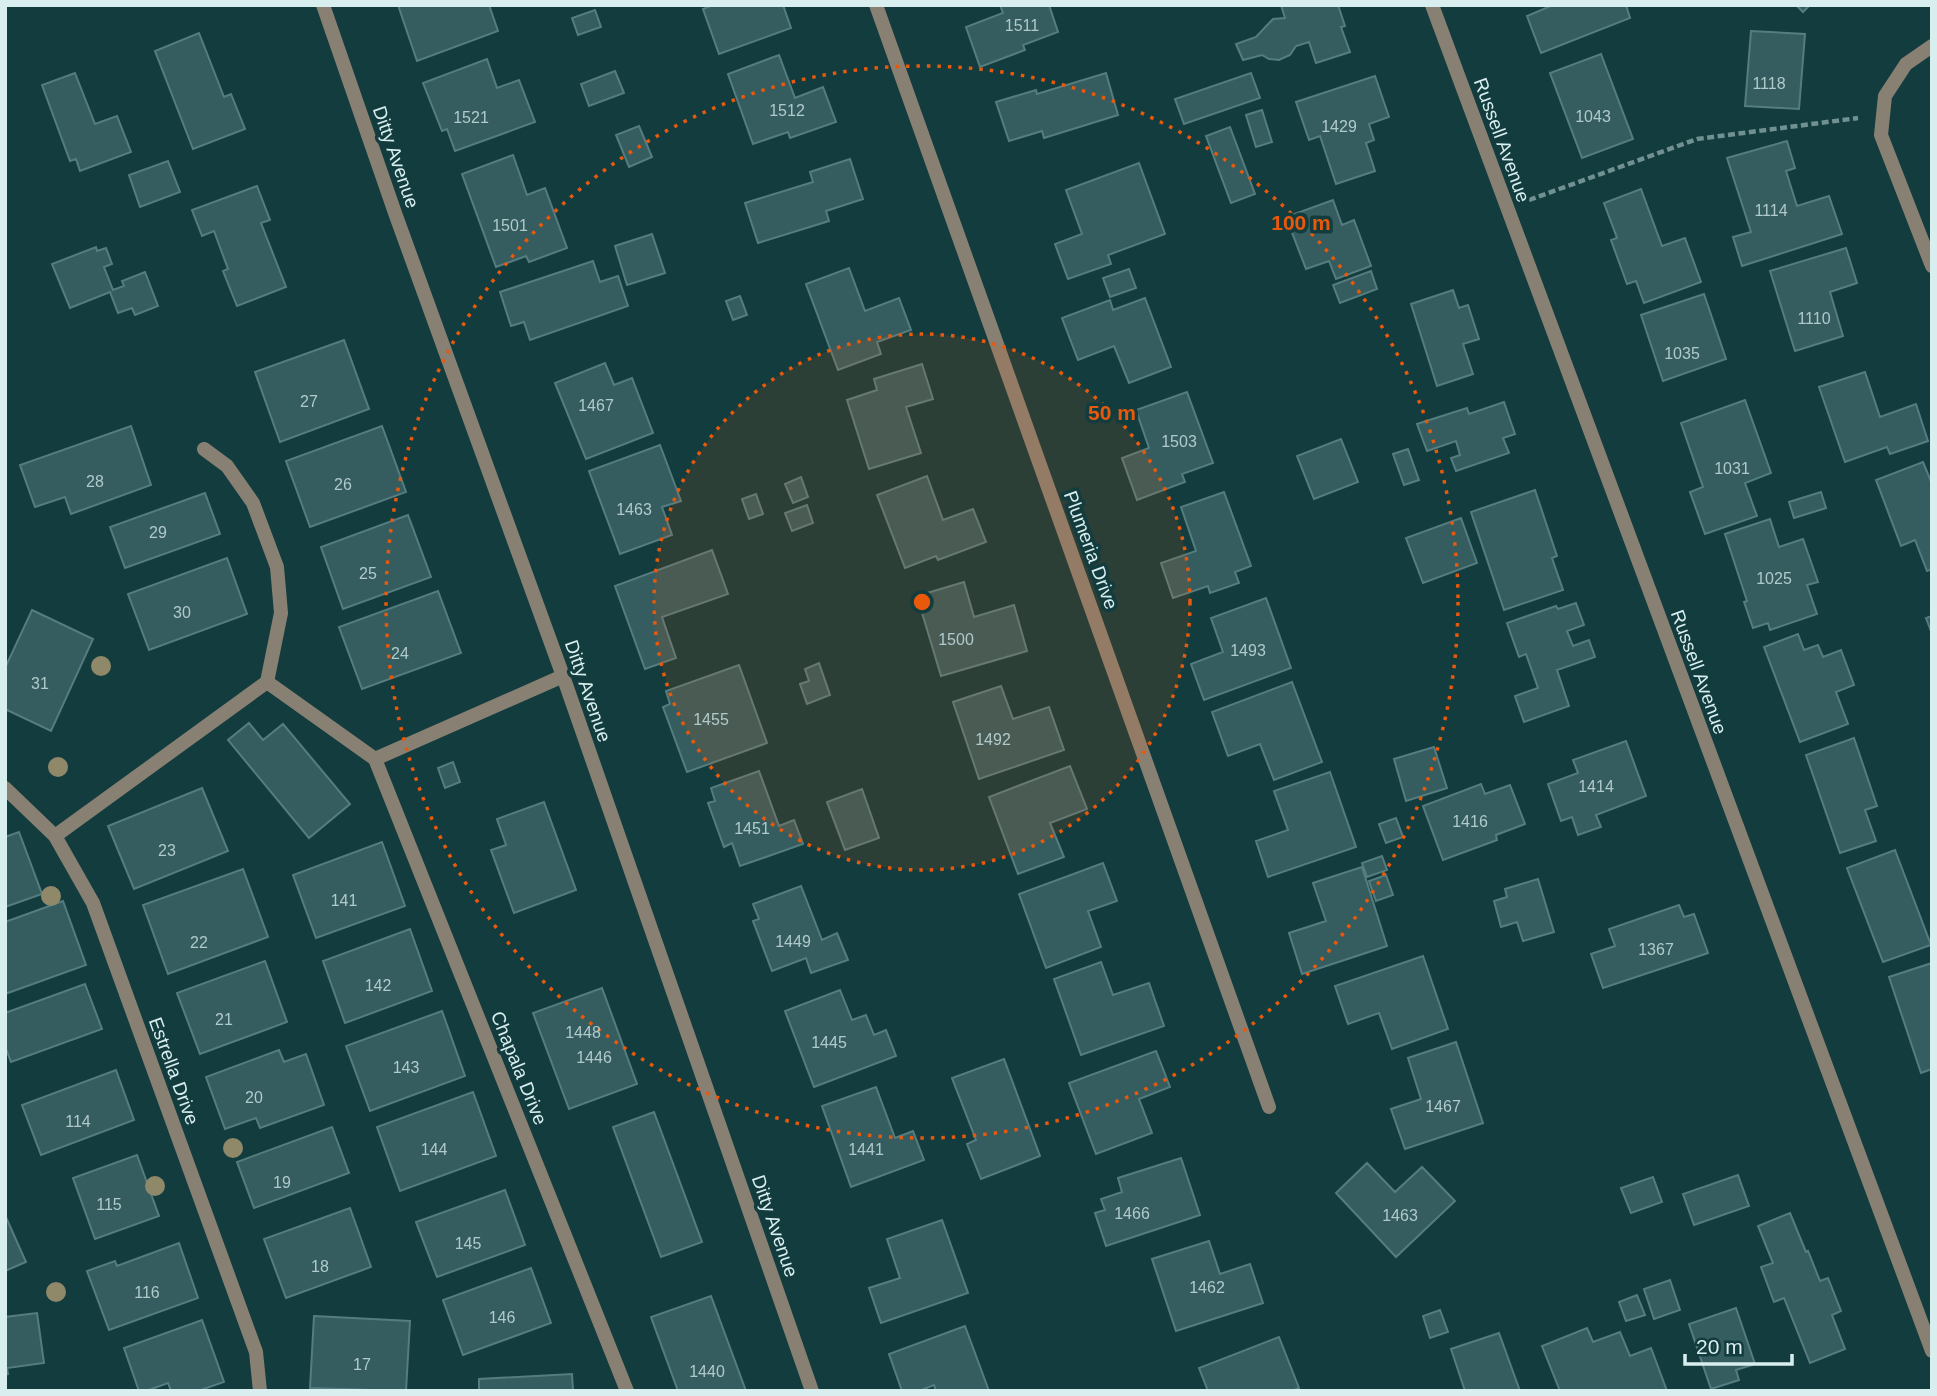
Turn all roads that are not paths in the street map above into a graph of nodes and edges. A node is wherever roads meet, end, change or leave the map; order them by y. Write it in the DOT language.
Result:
graph roads {
  1 [pos="323,5"];
  2 [pos="876,5"];
  3 [pos="1432,5"];
  4 [pos="1932,46"];
  5 [pos="1932,266"];
  6 [pos="204,449"];
  7 [pos="563,676"];
  8 [pos="267,682"];
  9 [pos="375,759"];
  10 [pos="5,788"];
  11 [pos="55,836"];
  12 [pos="1269,1107"];
  13 [pos="1932,1351"];
  14 [pos="260,1391"];
  15 [pos="627,1391"];
  16 [pos="812,1391"];
  1 -- 7 [label="street, Ditty Avenue"];
  2 -- 12 [label="street, Plumeria Drive"];
  3 -- 13 [label="street, Russell Avenue"];
  4 -- 5 [label="street"];
  6 -- 8 [label="street"];
  7 -- 9 [label="street"];
  7 -- 16 [label="street, Ditty Avenue"];
  8 -- 9 [label="street"];
  8 -- 11 [label="street"];
  9 -- 15 [label="street, Chapala Drive"];
  10 -- 11 [label="street, Estrella Drive"];
  11 -- 14 [label="street, Estrella Drive"];
}
